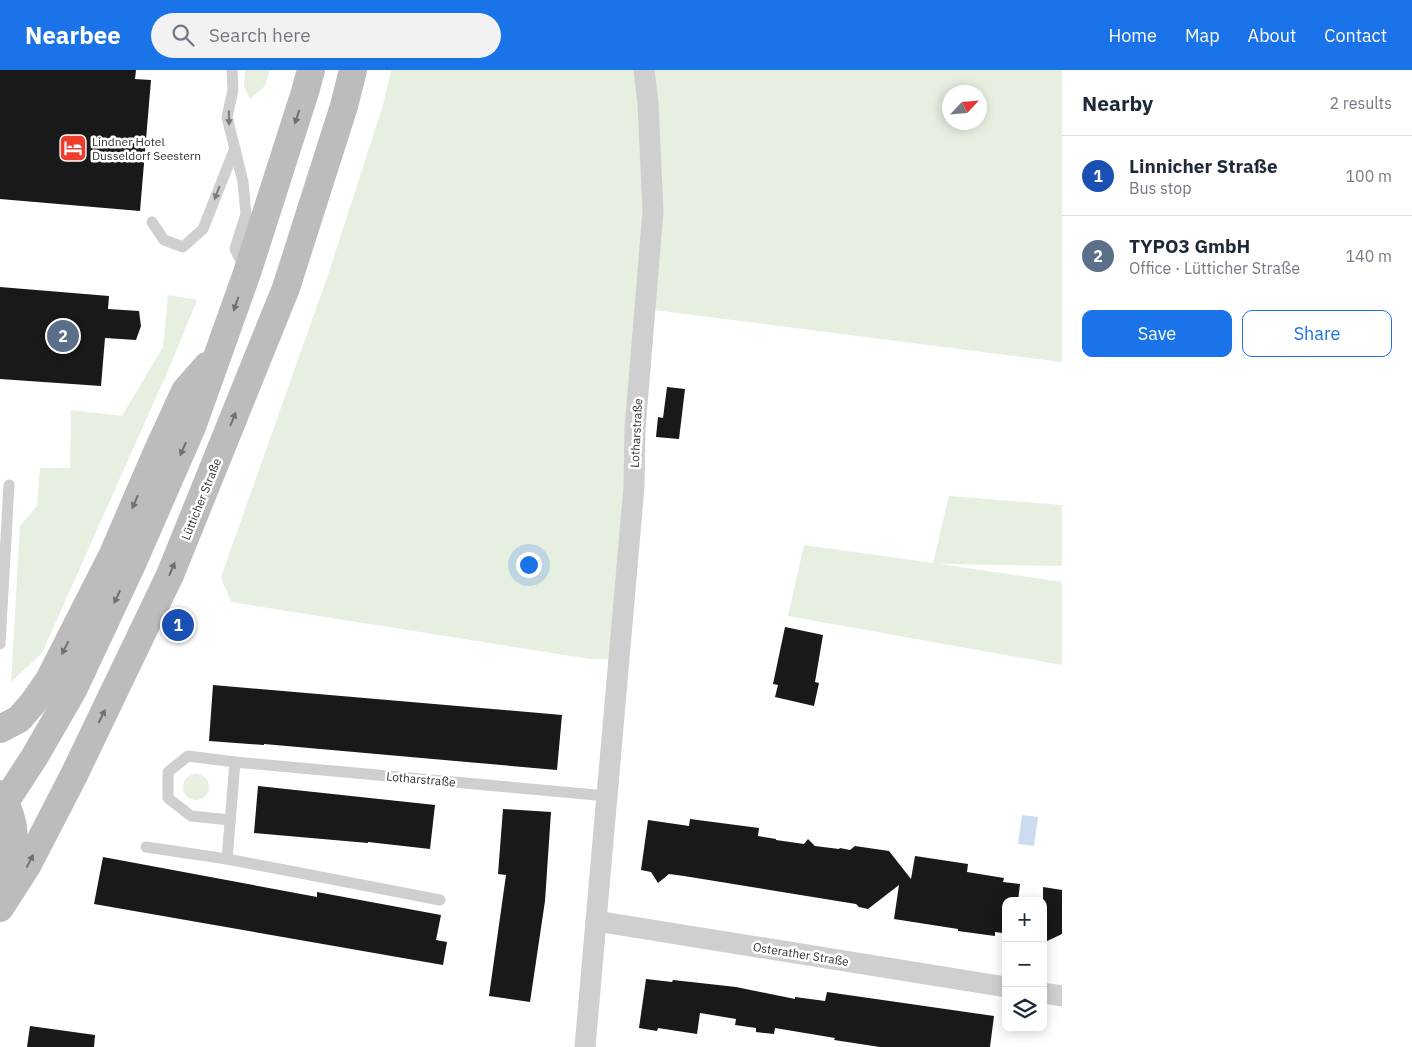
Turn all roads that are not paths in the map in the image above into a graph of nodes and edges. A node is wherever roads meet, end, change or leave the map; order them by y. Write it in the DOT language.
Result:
graph roads {
  1 [pos="232,70"];
  2 [pos="311,70"];
  3 [pos="353,70"];
  4 [pos="644,70"];
  5 [pos="234,148"];
  6 [pos="152,222"];
  7 [pos="247,272"];
  8 [pos="218,354"];
  9 [pos="9,485"];
  10 [pos="0,644"];
  11 [pos="1,723"];
  12 [pos="235,762"];
  13 [pos="607,796"];
  14 [pos="2,802"];
  15 [pos="230,820"];
  16 [pos="146,847"];
  17 [pos="227,859"];
  18 [pos="0,873"];
  19 [pos="1,900"];
  20 [pos="440,900"];
  21 [pos="596,922"];
  22 [pos="1002,986"];
  23 [pos="1047,993"];
  24 [pos="1062,996"];
  25 [pos="585,1047"];
  1 -- 5 [label="lane, one-way"];
  2 -- 7 [label="main road, one-way"];
  19 -- 3 [label="main road, Lütticher Straße, one-way"];
  4 -- 13 [label="street, Lotharstraße"];
  5 -- 6 [label="lane, one-way"];
  5 -- 7 [label="lane"];
  7 -- 8 [label="main road, one-way"];
  8 -- 11 [label="main road, one-way"];
  8 -- 14 [label="main road, one-way"];
  9 -- 10 [label="lane"];
  12 -- 13 [label="lane, Lotharstraße"];
  12 -- 15 [label="lane"];
  12 -- 15 [label="lane, Lotharstraße"];
  13 -- 21 [label="street, Lotharstraße"];
  14 -- 18 [label="main road"];
  15 -- 17 [label="lane"];
  16 -- 17 [label="lane"];
  17 -- 20 [label="lane"];
  21 -- 22 [label="street, Osterather Straße"];
  21 -- 25 [label="street, Lotharstraße"];
  23 -- 24 [label="street"];
}
